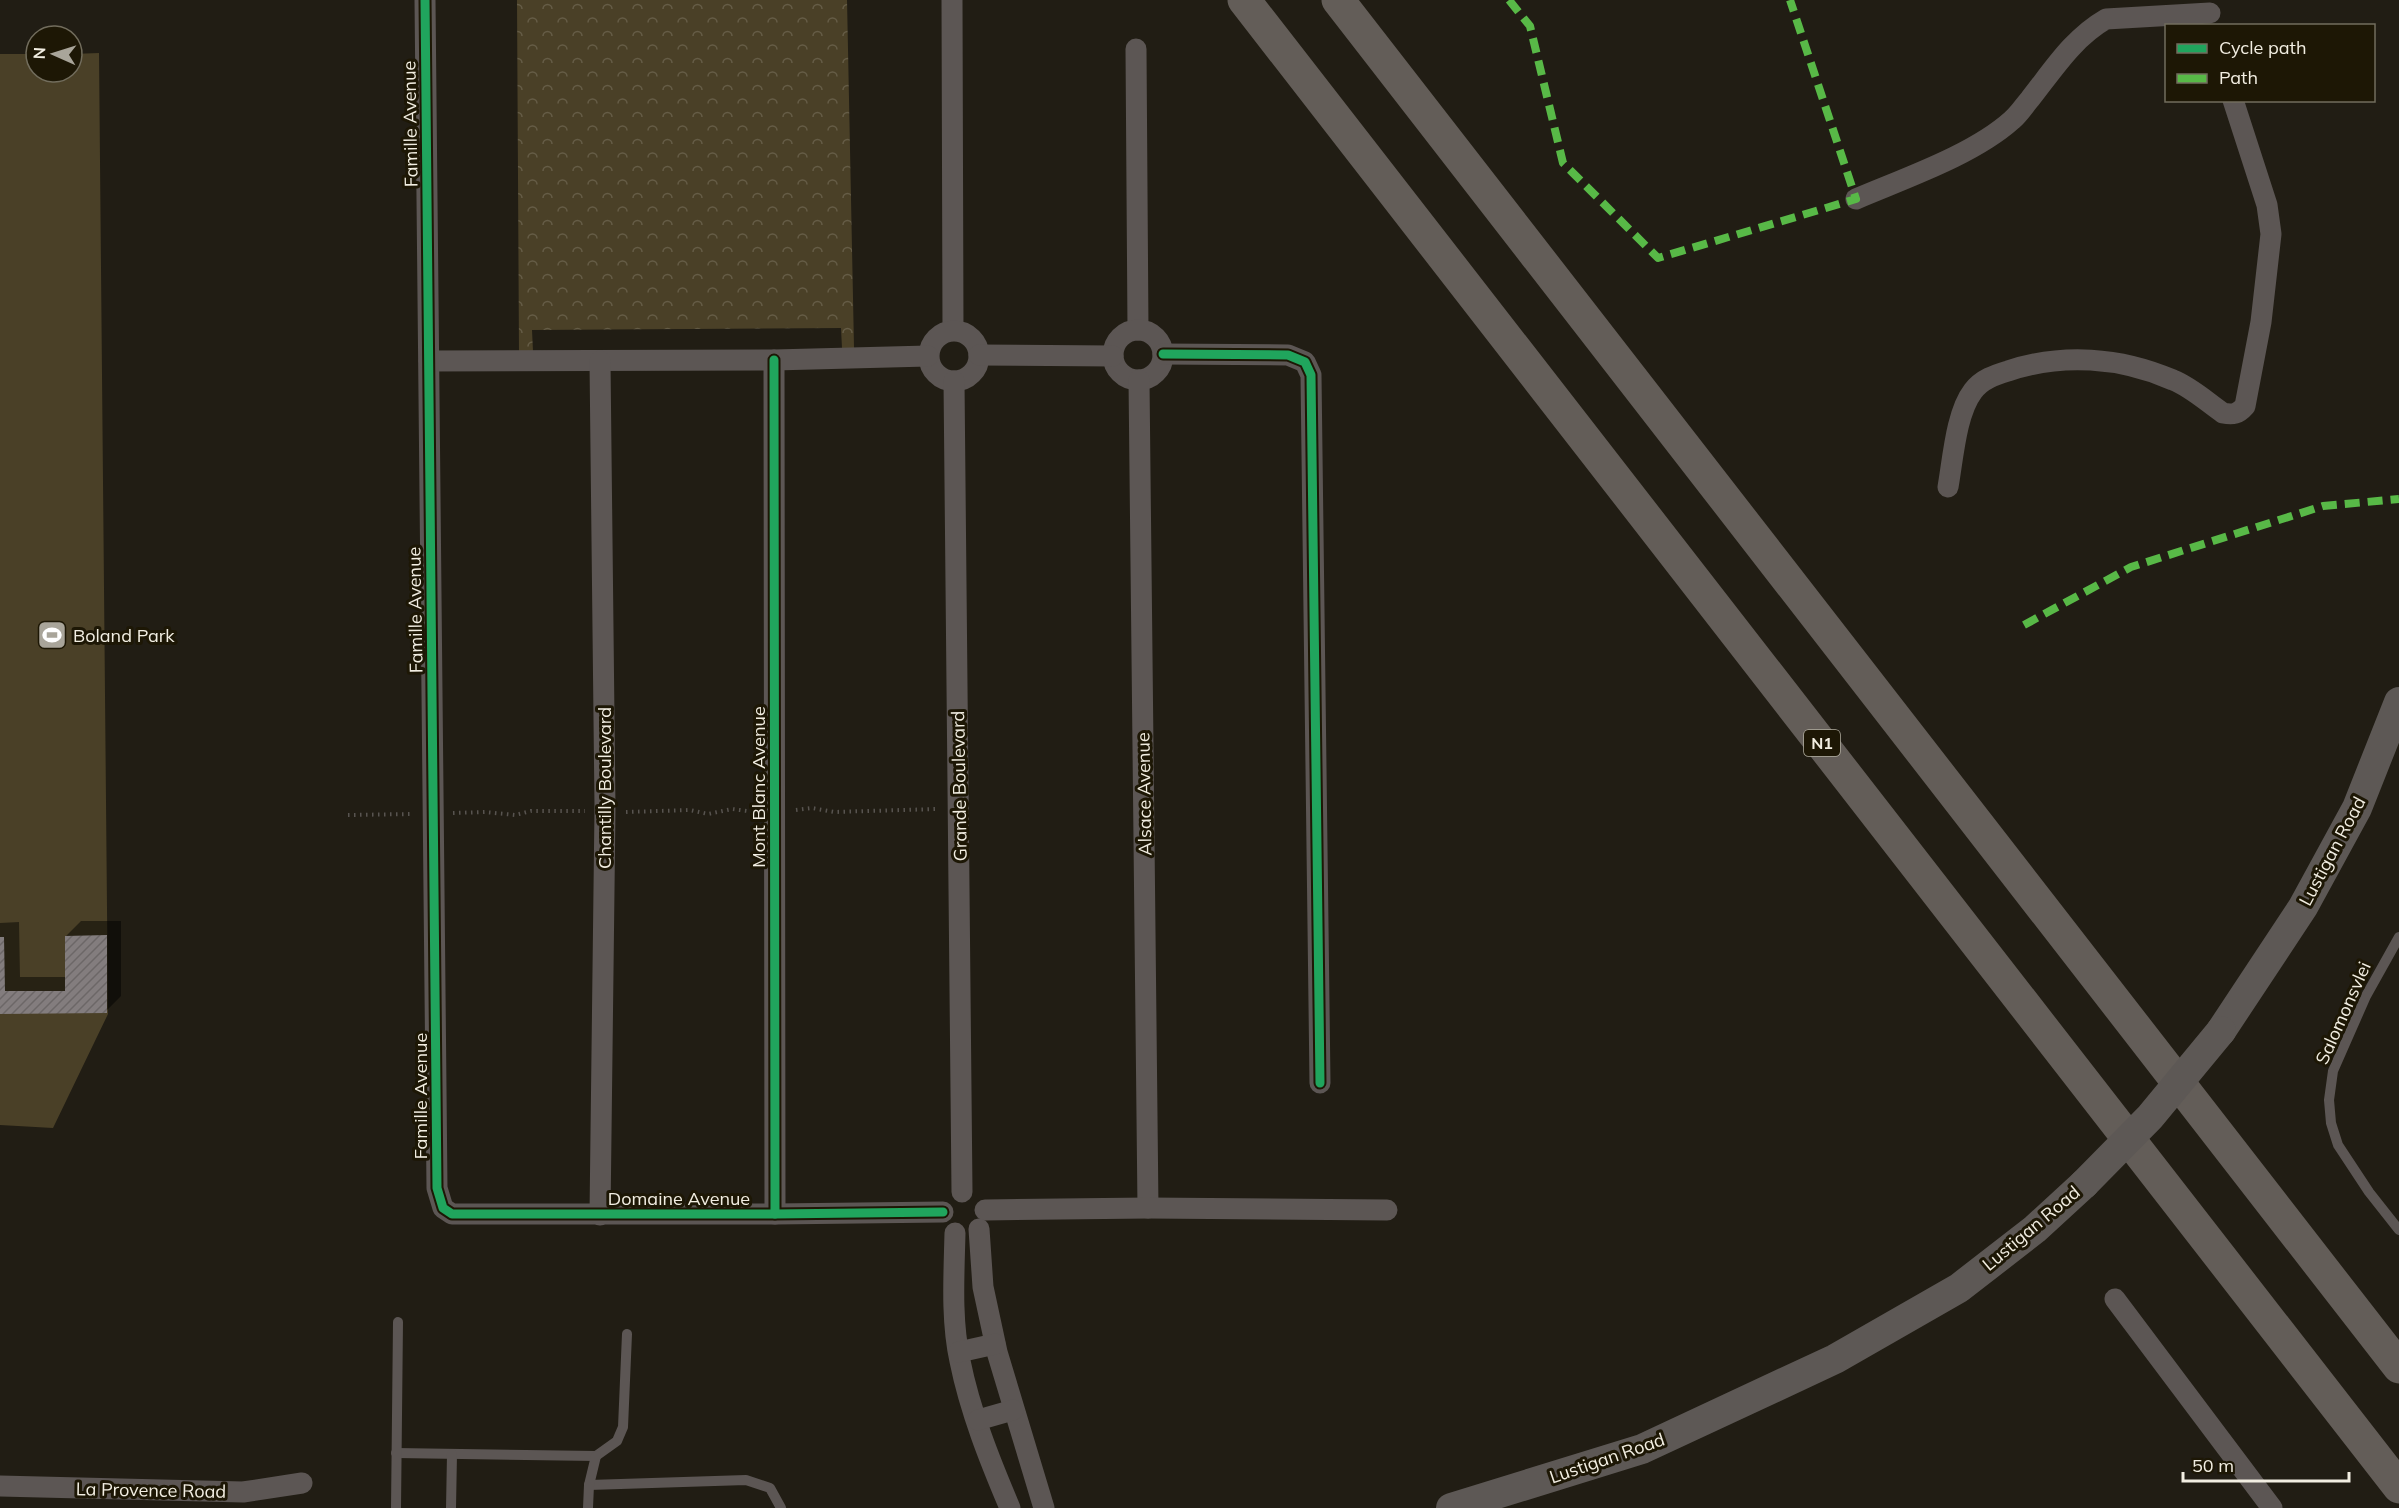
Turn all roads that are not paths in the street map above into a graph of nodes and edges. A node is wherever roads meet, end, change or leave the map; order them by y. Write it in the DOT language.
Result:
graph roads {
  1 [pos="425,0"];
  2 [pos="952,0"];
  3 [pos="1244,0"];
  4 [pos="1338,0"];
  5 [pos="2212,13"];
  6 [pos="1136,49"];
  7 [pos="2234,102"];
  8 [pos="1856,199"];
  9 [pos="953,330"];
  10 [pos="1138,330"];
  11 [pos="1163,354"];
  12 [pos="979,355"];
  13 [pos="928,356"];
  14 [pos="1113,356"];
  15 [pos="774,360"];
  16 [pos="429,361"];
  17 [pos="600,361"];
  18 [pos="1139,380"];
  19 [pos="954,381"];
  20 [pos="1948,488"];
  21 [pos="2399,702"];
  22 [pos="2399,937"];
  23 [pos="1320,1083"];
  24 [pos="962,1192"];
  25 [pos="1148,1208"];
  26 [pos="1387,1210"];
  27 [pos="942,1212"];
  28 [pos="452,1214"];
  29 [pos="600,1215"];
  30 [pos="775,1215"];
  31 [pos="982,1219"];
  32 [pos="2399,1230"];
  33 [pos="955,1233"];
  34 [pos="2115,1299"];
  35 [pos="398,1322"];
  36 [pos="627,1334"];
  37 [pos="995,1344"];
  38 [pos="959,1352"];
  39 [pos="2399,1367"];
  40 [pos="1013,1410"];
  41 [pos="978,1420"];
  42 [pos="396,1452"];
  43 [pos="452,1454"];
  44 [pos="596,1456"];
  45 [pos="302,1483"];
  46 [pos="589,1485"];
  47 [pos="0,1486"];
  48 [pos="2399,1487"];
  49 [pos="243,1500"];
  50 [pos="396,1508"];
  51 [pos="451,1508"];
  52 [pos="588,1508"];
  53 [pos="780,1508"];
  54 [pos="1010,1508"];
  55 [pos="1044,1508"];
  56 [pos="1451,1508"];
  57 [pos="2272,1508"];
  1 -- 16 [label="street, Famille Avenue"];
  2 -- 9 [label="street"];
  3 -- 48 [label="highway, N1"];
  4 -- 39 [label="highway"];
  5 -- 8 [label="street"];
  6 -- 10 [label="street"];
  7 -- 20 [label="street"];
  9 -- 12 [label="street"];
  9 -- 13 [label="street"];
  10 -- 11 [label="street"];
  10 -- 14 [label="street"];
  11 -- 18 [label="street"];
  11 -- 23 [label="street"];
  12 -- 14 [label="street"];
  12 -- 19 [label="street"];
  13 -- 15 [label="street"];
  13 -- 19 [label="street"];
  14 -- 18 [label="street"];
  15 -- 17 [label="street"];
  15 -- 30 [label="street, Mont Blanc Avenue"];
  16 -- 17 [label="street"];
  16 -- 28 [label="street, Famille Avenue"];
  17 -- 29 [label="street, Chantilly Boulevard"];
  18 -- 25 [label="street, Alsace Avenue"];
  19 -- 24 [label="street, Grande Boulevard"];
  21 -- 56 [label="main road, Lustigan Road, bridge"];
  22 -- 32 [label="lane, Salomonsvlei"];
  24 -- 27 [label="street"];
  24 -- 31 [label="street"];
  25 -- 26 [label="street"];
  25 -- 31 [label="street"];
  27 -- 30 [label="street, Domaine Avenue"];
  27 -- 33 [label="street"];
  28 -- 29 [label="street, Domaine Avenue"];
  29 -- 30 [label="street, Domaine Avenue"];
  31 -- 33 [label="street"];
  31 -- 37 [label="street"];
  33 -- 38 [label="street"];
  34 -- 57 [label="street"];
  35 -- 42 [label="lane"];
  36 -- 44 [label="lane"];
  37 -- 38 [label="street"];
  37 -- 40 [label="street"];
  38 -- 41 [label="street"];
  40 -- 41 [label="street"];
  40 -- 55 [label="street"];
  41 -- 54 [label="street"];
  42 -- 43 [label="lane"];
  42 -- 50 [label="lane"];
  43 -- 44 [label="lane"];
  43 -- 51 [label="lane"];
  44 -- 46 [label="lane"];
  45 -- 49 [label="street, La Provence Road"];
  46 -- 52 [label="lane"];
  46 -- 53 [label="lane"];
  47 -- 49 [label="street, La Provence Road"];
}
